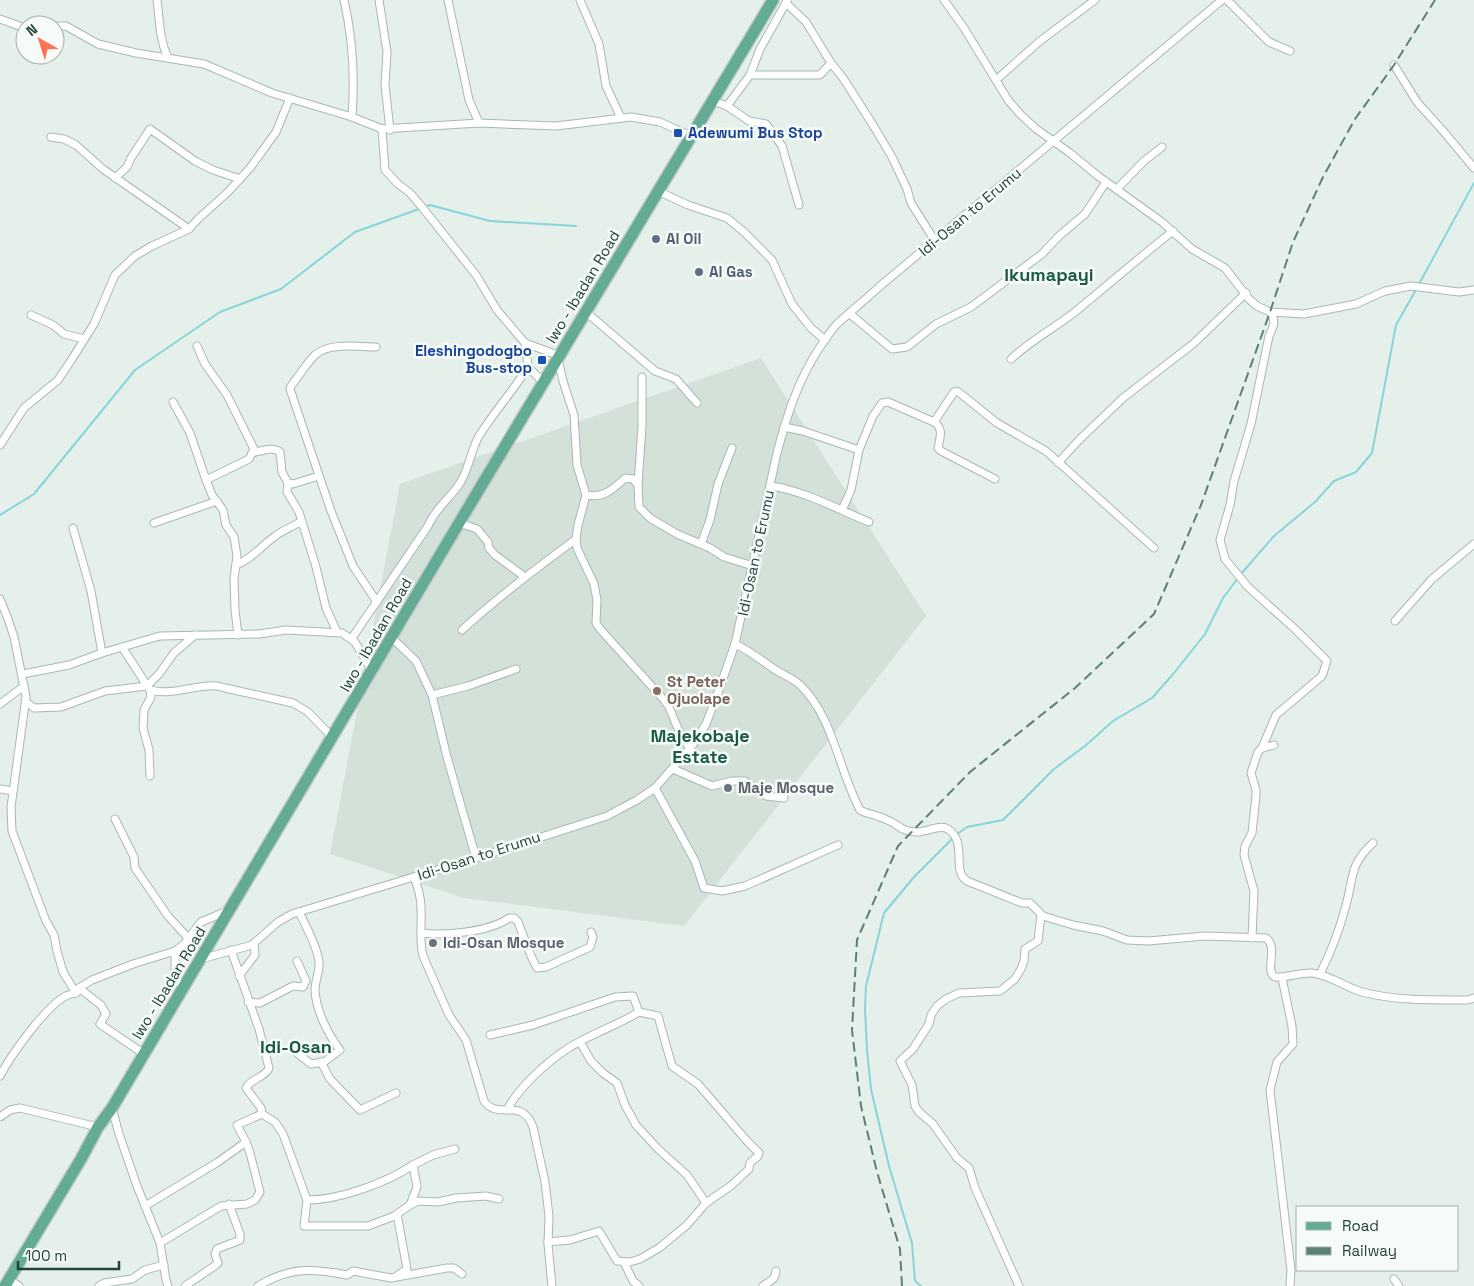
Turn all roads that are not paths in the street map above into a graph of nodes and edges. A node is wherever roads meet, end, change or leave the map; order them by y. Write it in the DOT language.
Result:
graph roads {
  1 [pos="157,0"];
  2 [pos="344,0"];
  3 [pos="379,0"];
  4 [pos="448,0"];
  5 [pos="580,0"];
  6 [pos="773,0"];
  7 [pos="944,0"];
  8 [pos="1095,0"];
  9 [pos="1222,0"];
  10 [pos="1227,0"];
  11 [pos="787,2"];
  12 [pos="0,19"];
  13 [pos="15,24"];
  14 [pos="65,26"];
  15 [pos="1290,51"];
  16 [pos="168,58"];
  17 [pos="830,63"];
  18 [pos="1394,65"];
  19 [pos="750,75"];
  20 [pos="996,80"];
  21 [pos="290,98"];
  22 [pos="713,101"];
  23 [pos="726,106"];
  24 [pos="352,117"];
  25 [pos="621,118"];
  26 [pos="479,123"];
  27 [pos="382,129"];
  28 [pos="390,130"];
  29 [pos="691,136"];
  30 [pos="51,137"];
  31 [pos="1055,141"];
  32 [pos="1162,147"];
  33 [pos="1474,168"];
  34 [pos="115,178"];
  35 [pos="240,179"];
  36 [pos="1106,182"];
  37 [pos="1117,188"];
  38 [pos="658,191"];
  39 [pos="799,205"];
  40 [pos="189,230"];
  41 [pos="1173,230"];
  42 [pos="935,241"];
  43 [pos="1474,290"];
  44 [pos="1246,294"];
  45 [pos="586,312"];
  46 [pos="1270,312"];
  47 [pos="850,314"];
  48 [pos="32,315"];
  49 [pos="84,339"];
  50 [pos="825,340"];
  51 [pos="525,344"];
  52 [pos="197,346"];
  53 [pos="376,348"];
  54 [pos="559,357"];
  55 [pos="1011,358"];
  56 [pos="528,367"];
  57 [pos="642,377"];
  58 [pos="544,383"];
  59 [pos="173,402"];
  60 [pos="697,403"];
  61 [pos="934,422"];
  62 [pos="784,427"];
  63 [pos="0,445"];
  64 [pos="732,448"];
  65 [pos="859,450"];
  66 [pos="252,453"];
  67 [pos="1058,463"];
  68 [pos="319,476"];
  69 [pos="995,479"];
  70 [pos="206,480"];
  71 [pos="288,483"];
  72 [pos="638,485"];
  73 [pos="771,486"];
  74 [pos="586,495"];
  75 [pos="217,501"];
  76 [pos="842,510"];
  77 [pos="459,522"];
  78 [pos="869,522"];
  79 [pos="154,523"];
  80 [pos="302,524"];
  81 [pos="73,528"];
  82 [pos="576,539"];
  83 [pos="701,544"];
  84 [pos="1474,544"];
  85 [pos="1154,548"];
  86 [pos="236,565"];
  87 [pos="753,566"];
  88 [pos="524,577"];
  89 [pos="0,600"];
  90 [pos="377,602"];
  91 [pos="1395,621"];
  92 [pos="462,630"];
  93 [pos="337,632"];
  94 [pos="196,635"];
  95 [pos="238,635"];
  96 [pos="352,638"];
  97 [pos="392,638"];
  98 [pos="736,644"];
  99 [pos="122,647"];
  100 [pos="102,653"];
  101 [pos="516,669"];
  102 [pos="372,671"];
  103 [pos="23,678"];
  104 [pos="149,688"];
  105 [pos="432,695"];
  106 [pos="26,702"];
  107 [pos="0,704"];
  108 [pos="34,708"];
  109 [pos="24,713"];
  110 [pos="333,738"];
  111 [pos="1274,745"];
  112 [pos="1262,748"];
  113 [pos="690,749"];
  114 [pos="673,769"];
  115 [pos="150,776"];
  116 [pos="655,788"];
  117 [pos="0,789"];
  118 [pos="13,791"];
  119 [pos="784,798"];
  120 [pos="116,820"];
  121 [pos="1373,843"];
  122 [pos="838,844"];
  123 [pos="476,858"];
  124 [pos="414,876"];
  125 [pos="231,909"];
  126 [pos="299,912"];
  127 [pos="1041,915"];
  128 [pos="591,932"];
  129 [pos="421,933"];
  130 [pos="188,938"];
  131 [pos="1252,938"];
  132 [pos="254,943"];
  133 [pos="231,950"];
  134 [pos="175,951"];
  135 [pos="201,959"];
  136 [pos="297,961"];
  137 [pos="1320,974"];
  138 [pos="239,976"];
  139 [pos="1282,978"];
  140 [pos="184,988"];
  141 [pos="77,990"];
  142 [pos="1474,998"];
  143 [pos="248,1002"];
  144 [pos="639,1012"];
  145 [pos="490,1034"];
  146 [pos="580,1042"];
  147 [pos="296,1052"];
  148 [pos="144,1054"];
  149 [pos="321,1062"];
  150 [pos="0,1076"];
  151 [pos="396,1093"];
  152 [pos="112,1108"];
  153 [pos="507,1110"];
  154 [pos="262,1114"];
  155 [pos="0,1117"];
  156 [pos="98,1127"];
  157 [pos="246,1142"];
  158 [pos="455,1149"];
  159 [pos="413,1165"];
  160 [pos="499,1199"];
  161 [pos="307,1200"];
  162 [pos="706,1203"];
  163 [pos="229,1204"];
  164 [pos="410,1204"];
  165 [pos="145,1206"];
  166 [pos="397,1215"];
  167 [pos="548,1242"];
  168 [pos="160,1243"];
  169 [pos="624,1262"];
  170 [pos="164,1265"];
  171 [pos="776,1271"];
  172 [pos="462,1274"];
  173 [pos="391,1278"];
  174 [pos="1394,1279"];
  175 [pos="11,1284"];
  176 [pos="99,1286"];
  177 [pos="168,1286"];
  178 [pos="185,1286"];
  179 [pos="258,1286"];
  180 [pos="552,1286"];
  181 [pos="638,1286"];
  182 [pos="763,1286"];
  183 [pos="1019,1286"];
  184 [pos="1290,1286"];
  185 [pos="1398,1286"];
  1 -- 16 [label="street"];
  2 -- 24 [label="street"];
  3 -- 28 [label="street"];
  4 -- 26 [label="street"];
  5 -- 25 [label="street"];
  6 -- 22 [label="main road, Iwo - Ibadan Road"];
  7 -- 20 [label="street"];
  8 -- 20 [label="street"];
  9 -- 31 [label="street, Idi-Osan to Erumu"];
  10 -- 15 [label="street"];
  11 -- 17 [label="street"];
  11 -- 19 [label="street"];
  12 -- 13 [label="street"];
  14 -- 16 [label="street"];
  16 -- 21 [label="street"];
  17 -- 19 [label="street"];
  17 -- 42 [label="street"];
  18 -- 33 [label="street"];
  19 -- 23 [label="street"];
  20 -- 31 [label="street"];
  21 -- 24 [label="street"];
  21 -- 35 [label="street"];
  22 -- 23 [label="street"];
  22 -- 29 [label="main road, Iwo - Ibadan Road"];
  23 -- 39 [label="street"];
  24 -- 27 [label="street"];
  25 -- 26 [label="street"];
  25 -- 29 [label="street"];
  26 -- 28 [label="street"];
  27 -- 28 [label="street"];
  27 -- 51 [label="street"];
  29 -- 38 [label="main road, Iwo - Ibadan Road"];
  30 -- 34 [label="street"];
  31 -- 36 [label="street"];
  31 -- 42 [label="street, Idi-Osan to Erumu"];
  32 -- 37 [label="street"];
  34 -- 35 [label="street"];
  34 -- 40 [label="street"];
  35 -- 40 [label="street"];
  36 -- 37 [label="street"];
  36 -- 47 [label="street"];
  37 -- 41 [label="street"];
  38 -- 45 [label="main road, Iwo - Ibadan Road"];
  38 -- 50 [label="street"];
  40 -- 49 [label="street"];
  41 -- 44 [label="street"];
  41 -- 55 [label="street"];
  42 -- 47 [label="street, Idi-Osan to Erumu"];
  43 -- 46 [label="street"];
  44 -- 46 [label="street"];
  44 -- 67 [label="street"];
  45 -- 54 [label="main road, Iwo - Ibadan Road"];
  45 -- 60 [label="street"];
  46 -- 112 [label="street"];
  47 -- 50 [label="street, Idi-Osan to Erumu"];
  48 -- 49 [label="street"];
  49 -- 63 [label="street"];
  50 -- 62 [label="street, Idi-Osan to Erumu"];
  51 -- 54 [label="street"];
  51 -- 56 [label="street"];
  52 -- 66 [label="street"];
  53 -- 68 [label="street"];
  54 -- 58 [label="main road, Iwo - Ibadan Road"];
  54 -- 74 [label="street"];
  56 -- 58 [label="street"];
  56 -- 90 [label="street"];
  57 -- 72 [label="street"];
  58 -- 77 [label="main road, Iwo - Ibadan Road"];
  59 -- 70 [label="street"];
  61 -- 65 [label="street"];
  61 -- 67 [label="street"];
  61 -- 69 [label="street"];
  62 -- 65 [label="street"];
  62 -- 73 [label="street, Idi-Osan to Erumu"];
  64 -- 83 [label="street"];
  65 -- 76 [label="street"];
  66 -- 70 [label="street"];
  66 -- 71 [label="street"];
  67 -- 85 [label="street"];
  68 -- 71 [label="street"];
  68 -- 90 [label="street"];
  70 -- 75 [label="street"];
  71 -- 80 [label="street"];
  72 -- 74 [label="street"];
  72 -- 83 [label="street"];
  73 -- 76 [label="street"];
  73 -- 87 [label="street, Idi-Osan to Erumu"];
  74 -- 82 [label="street"];
  75 -- 79 [label="street"];
  75 -- 86 [label="street"];
  76 -- 78 [label="street"];
  77 -- 88 [label="street"];
  77 -- 97 [label="main road, Iwo - Ibadan Road"];
  80 -- 86 [label="street"];
  80 -- 93 [label="street"];
  81 -- 100 [label="street"];
  82 -- 88 [label="street"];
  82 -- 113 [label="street"];
  83 -- 87 [label="street"];
  84 -- 91 [label="street"];
  86 -- 95 [label="street"];
  87 -- 98 [label="street, Idi-Osan to Erumu"];
  88 -- 92 [label="street"];
  89 -- 103 [label="street"];
  90 -- 96 [label="street"];
  93 -- 95 [label="street"];
  93 -- 96 [label="street"];
  94 -- 95 [label="street"];
  94 -- 99 [label="street"];
  94 -- 104 [label="street"];
  96 -- 102 [label="street"];
  97 -- 102 [label="main road, Iwo - Ibadan Road"];
  97 -- 105 [label="street"];
  98 -- 113 [label="street, Idi-Osan to Erumu"];
  98 -- 127 [label="street"];
  99 -- 100 [label="street"];
  99 -- 104 [label="street"];
  100 -- 103 [label="street"];
  101 -- 105 [label="street"];
  102 -- 110 [label="main road, Iwo - Ibadan Road"];
  103 -- 106 [label="street"];
  103 -- 107 [label="street"];
  104 -- 108 [label="street"];
  104 -- 110 [label="street"];
  104 -- 115 [label="street"];
  105 -- 123 [label="street"];
  106 -- 108 [label="street"];
  106 -- 109 [label="street"];
  108 -- 109 [label="street"];
  109 -- 118 [label="street"];
  110 -- 125 [label="main road, Iwo - Ibadan Road"];
  111 -- 112 [label="street"];
  112 -- 131 [label="street"];
  113 -- 114 [label="street, Idi-Osan to Erumu"];
  114 -- 116 [label="street, Idi-Osan to Erumu"];
  114 -- 119 [label="street"];
  116 -- 122 [label="street"];
  116 -- 123 [label="street, Idi-Osan to Erumu"];
  117 -- 118 [label="street"];
  118 -- 141 [label="street"];
  120 -- 130 [label="street"];
  121 -- 137 [label="street"];
  123 -- 124 [label="street, Idi-Osan to Erumu"];
  124 -- 126 [label="street, Idi-Osan to Erumu"];
  124 -- 129 [label="street"];
  125 -- 130 [label="street"];
  125 -- 135 [label="main road, Iwo - Ibadan Road"];
  126 -- 132 [label="street, Idi-Osan to Erumu"];
  126 -- 149 [label="street"];
  127 -- 131 [label="street"];
  127 -- 183 [label="street"];
  128 -- 129 [label="street"];
  129 -- 153 [label="street"];
  130 -- 134 [label="street"];
  131 -- 139 [label="street"];
  132 -- 133 [label="street, Idi-Osan to Erumu"];
  132 -- 138 [label="street"];
  133 -- 135 [label="street, Idi-Osan to Erumu"];
  133 -- 138 [label="street"];
  134 -- 140 [label="street"];
  134 -- 141 [label="street"];
  135 -- 140 [label="main road, Iwo - Ibadan Road"];
  136 -- 143 [label="street"];
  137 -- 139 [label="street"];
  137 -- 142 [label="street"];
  138 -- 143 [label="street"];
  139 -- 184 [label="street"];
  140 -- 148 [label="main road, Iwo - Ibadan Road"];
  141 -- 148 [label="street"];
  141 -- 150 [label="street"];
  143 -- 154 [label="street"];
  144 -- 145 [label="street"];
  144 -- 146 [label="street"];
  144 -- 162 [label="street"];
  146 -- 153 [label="street"];
  146 -- 162 [label="street"];
  147 -- 149 [label="street"];
  148 -- 152 [label="main road, Iwo - Ibadan Road"];
  149 -- 151 [label="street"];
  152 -- 156 [label="main road, Iwo - Ibadan Road"];
  152 -- 165 [label="street"];
  153 -- 167 [label="street"];
  154 -- 157 [label="street"];
  154 -- 161 [label="street"];
  155 -- 156 [label="street"];
  156 -- 175 [label="main road, Iwo - Ibadan Road"];
  157 -- 163 [label="street"];
  157 -- 165 [label="street"];
  158 -- 159 [label="street"];
  159 -- 161 [label="street"];
  159 -- 164 [label="street"];
  160 -- 164 [label="street"];
  161 -- 166 [label="street"];
  162 -- 169 [label="street"];
  163 -- 168 [label="street"];
  163 -- 178 [label="street"];
  164 -- 166 [label="street"];
  165 -- 168 [label="street"];
  166 -- 173 [label="street"];
  167 -- 169 [label="street"];
  167 -- 180 [label="street"];
  168 -- 170 [label="street"];
  169 -- 181 [label="street"];
  170 -- 176 [label="street"];
  170 -- 177 [label="street"];
  171 -- 182 [label="street"];
  172 -- 173 [label="street"];
  173 -- 179 [label="street"];
  174 -- 185 [label="street"];
}
